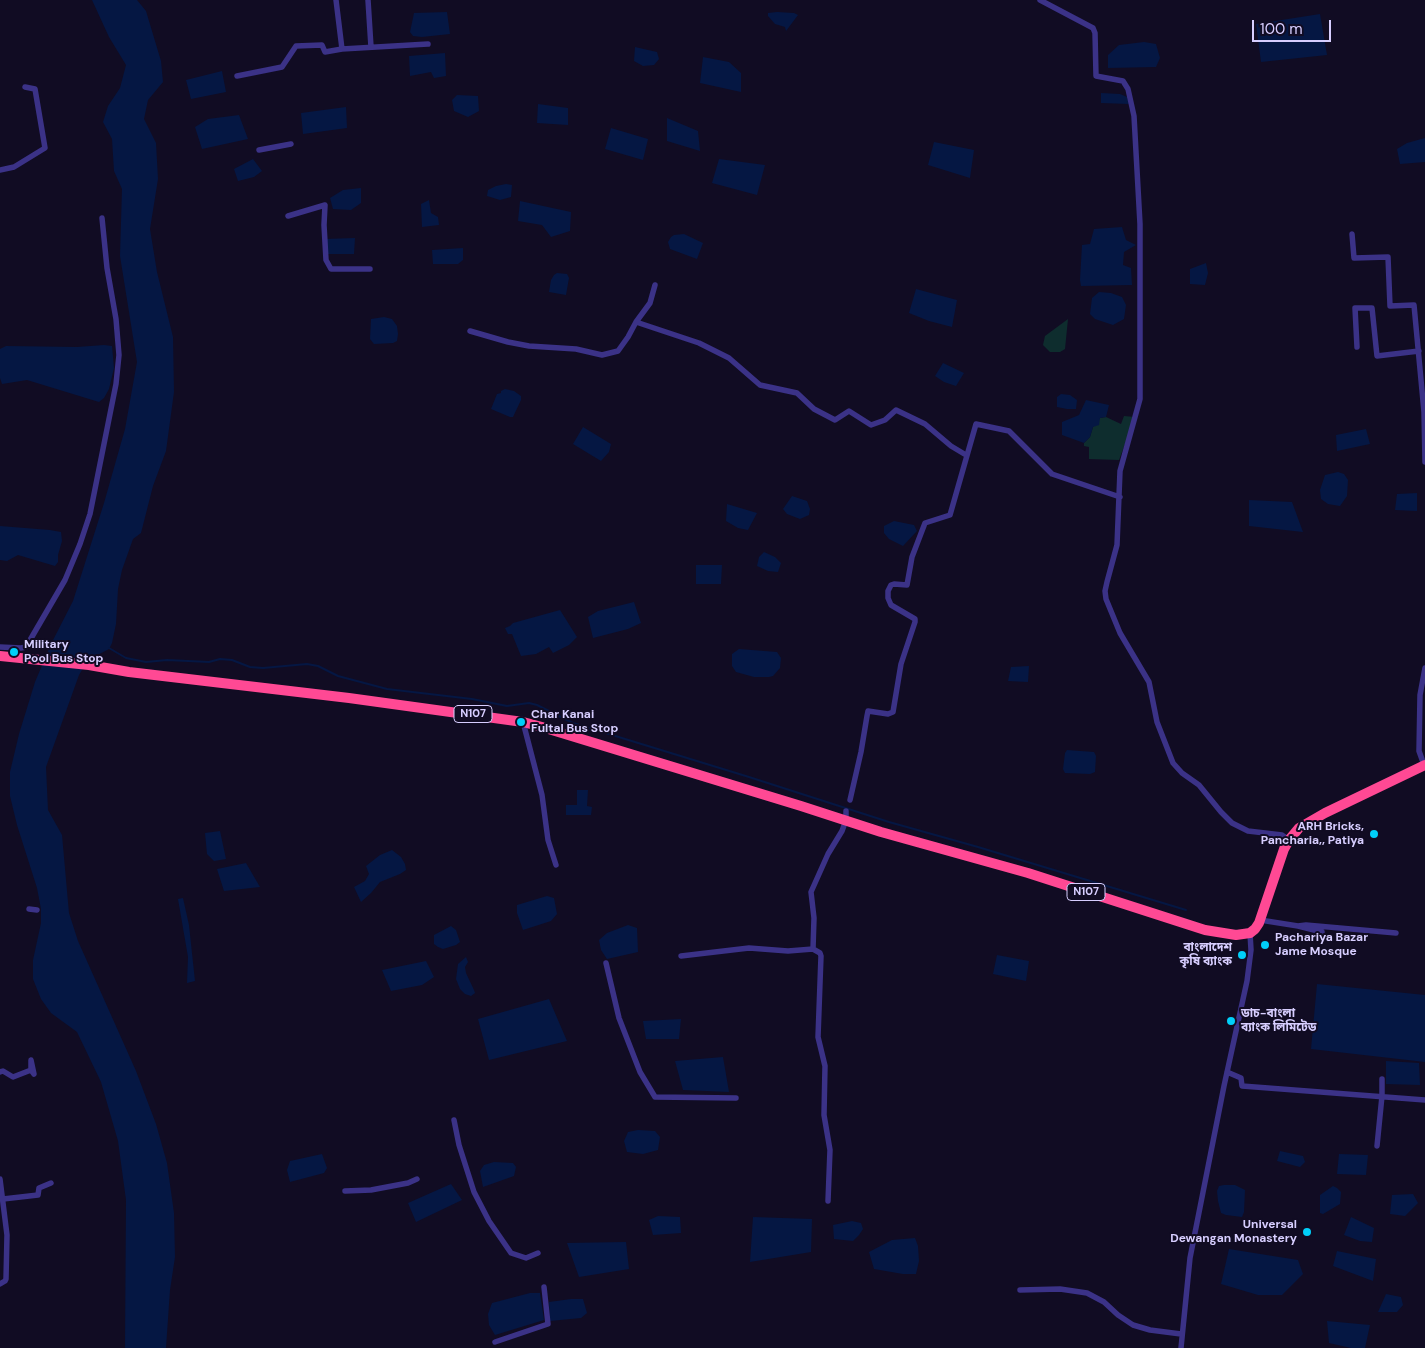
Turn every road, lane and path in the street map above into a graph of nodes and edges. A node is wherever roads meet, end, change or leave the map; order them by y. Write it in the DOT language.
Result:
graph roads {
  1 [pos="336,0"];
  2 [pos="368,0"];
  3 [pos="1040,0"];
  4 [pos="428,44"];
  5 [pos="371,48"];
  6 [pos="342,49"];
  7 [pos="237,76"];
  8 [pos="25,88"];
  9 [pos="291,144"];
  10 [pos="259,150"];
  11 [pos="0,170"];
  12 [pos="288,216"];
  13 [pos="102,218"];
  14 [pos="1352,234"];
  15 [pos="370,269"];
  16 [pos="655,286"];
  17 [pos="636,322"];
  18 [pos="470,331"];
  19 [pos="1357,348"];
  20 [pos="1419,351"];
  21 [pos="966,455"];
  22 [pos="1425,462"];
  23 [pos="1120,497"];
  24 [pos="0,647"];
  25 [pos="0,656"];
  26 [pos="1425,668"];
  27 [pos="523,722"];
  28 [pos="1425,765"];
  29 [pos="850,800"];
  30 [pos="846,816"];
  31 [pos="1289,840"];
  32 [pos="556,865"];
  33 [pos="29,909"];
  34 [pos="37,910"];
  35 [pos="1260,920"];
  36 [pos="1298,926"];
  37 [pos="1322,932"];
  38 [pos="1250,933"];
  39 [pos="1396,934"];
  40 [pos="813,949"];
  41 [pos="681,956"];
  42 [pos="606,963"];
  43 [pos="30,1070"];
  44 [pos="0,1072"];
  45 [pos="1227,1072"];
  46 [pos="1382,1080"];
  47 [pos="1382,1096"];
  48 [pos="736,1098"];
  49 [pos="1425,1100"];
  50 [pos="454,1120"];
  51 [pos="1377,1146"];
  52 [pos="417,1179"];
  53 [pos="0,1180"];
  54 [pos="51,1184"];
  55 [pos="345,1191"];
  56 [pos="3,1199"];
  57 [pos="828,1200"];
  58 [pos="538,1253"];
  59 [pos="0,1284"];
  60 [pos="544,1287"];
  61 [pos="1020,1290"];
  62 [pos="1181,1334"];
  63 [pos="495,1342"];
  64 [pos="1181,1348"];
  1 -- 6 [label="street"];
  2 -- 5 [label="street"];
  3 -- 23 [label="street"];
  4 -- 5 [label="street"];
  5 -- 6 [label="street"];
  6 -- 7 [label="street"];
  8 -- 11 [label="street"];
  9 -- 10 [label="street"];
  12 -- 15 [label="street"];
  13 -- 24 [label="street"];
  14 -- 20 [label="street"];
  16 -- 17 [label="street"];
  17 -- 18 [label="street"];
  17 -- 21 [label="street"];
  19 -- 20 [label="street"];
  20 -- 22 [label="street"];
  21 -- 23 [label="street"];
  21 -- 29 [label="street"];
  23 -- 31 [label="street"];
  25 -- 27 [label="highway, N107"];
  26 -- 28 [label="street"];
  27 -- 30 [label="highway, N107"];
  27 -- 32 [label="street"];
  28 -- 31 [label="highway"];
  30 -- 38 [label="highway, N107"];
  30 -- 40 [label="street"];
  31 -- 35 [label="highway"];
  33 -- 34 [label="street"];
  35 -- 36 [label="street"];
  35 -- 38 [label="highway"];
  36 -- 37 [label="street"];
  36 -- 39 [label="street"];
  38 -- 45 [label="street"];
  40 -- 41 [label="street"];
  40 -- 57 [label="street"];
  42 -- 48 [label="street"];
  43 -- 44 [label="street"];
  45 -- 47 [label="street"];
  45 -- 62 [label="street"];
  46 -- 47 [label="street"];
  47 -- 49 [label="street"];
  47 -- 51 [label="street"];
  50 -- 58 [label="street"];
  52 -- 55 [label="street"];
  53 -- 56 [label="street"];
  54 -- 56 [label="street"];
  56 -- 59 [label="street"];
  60 -- 63 [label="street"];
  61 -- 62 [label="street"];
  62 -- 64 [label="street"];
}
